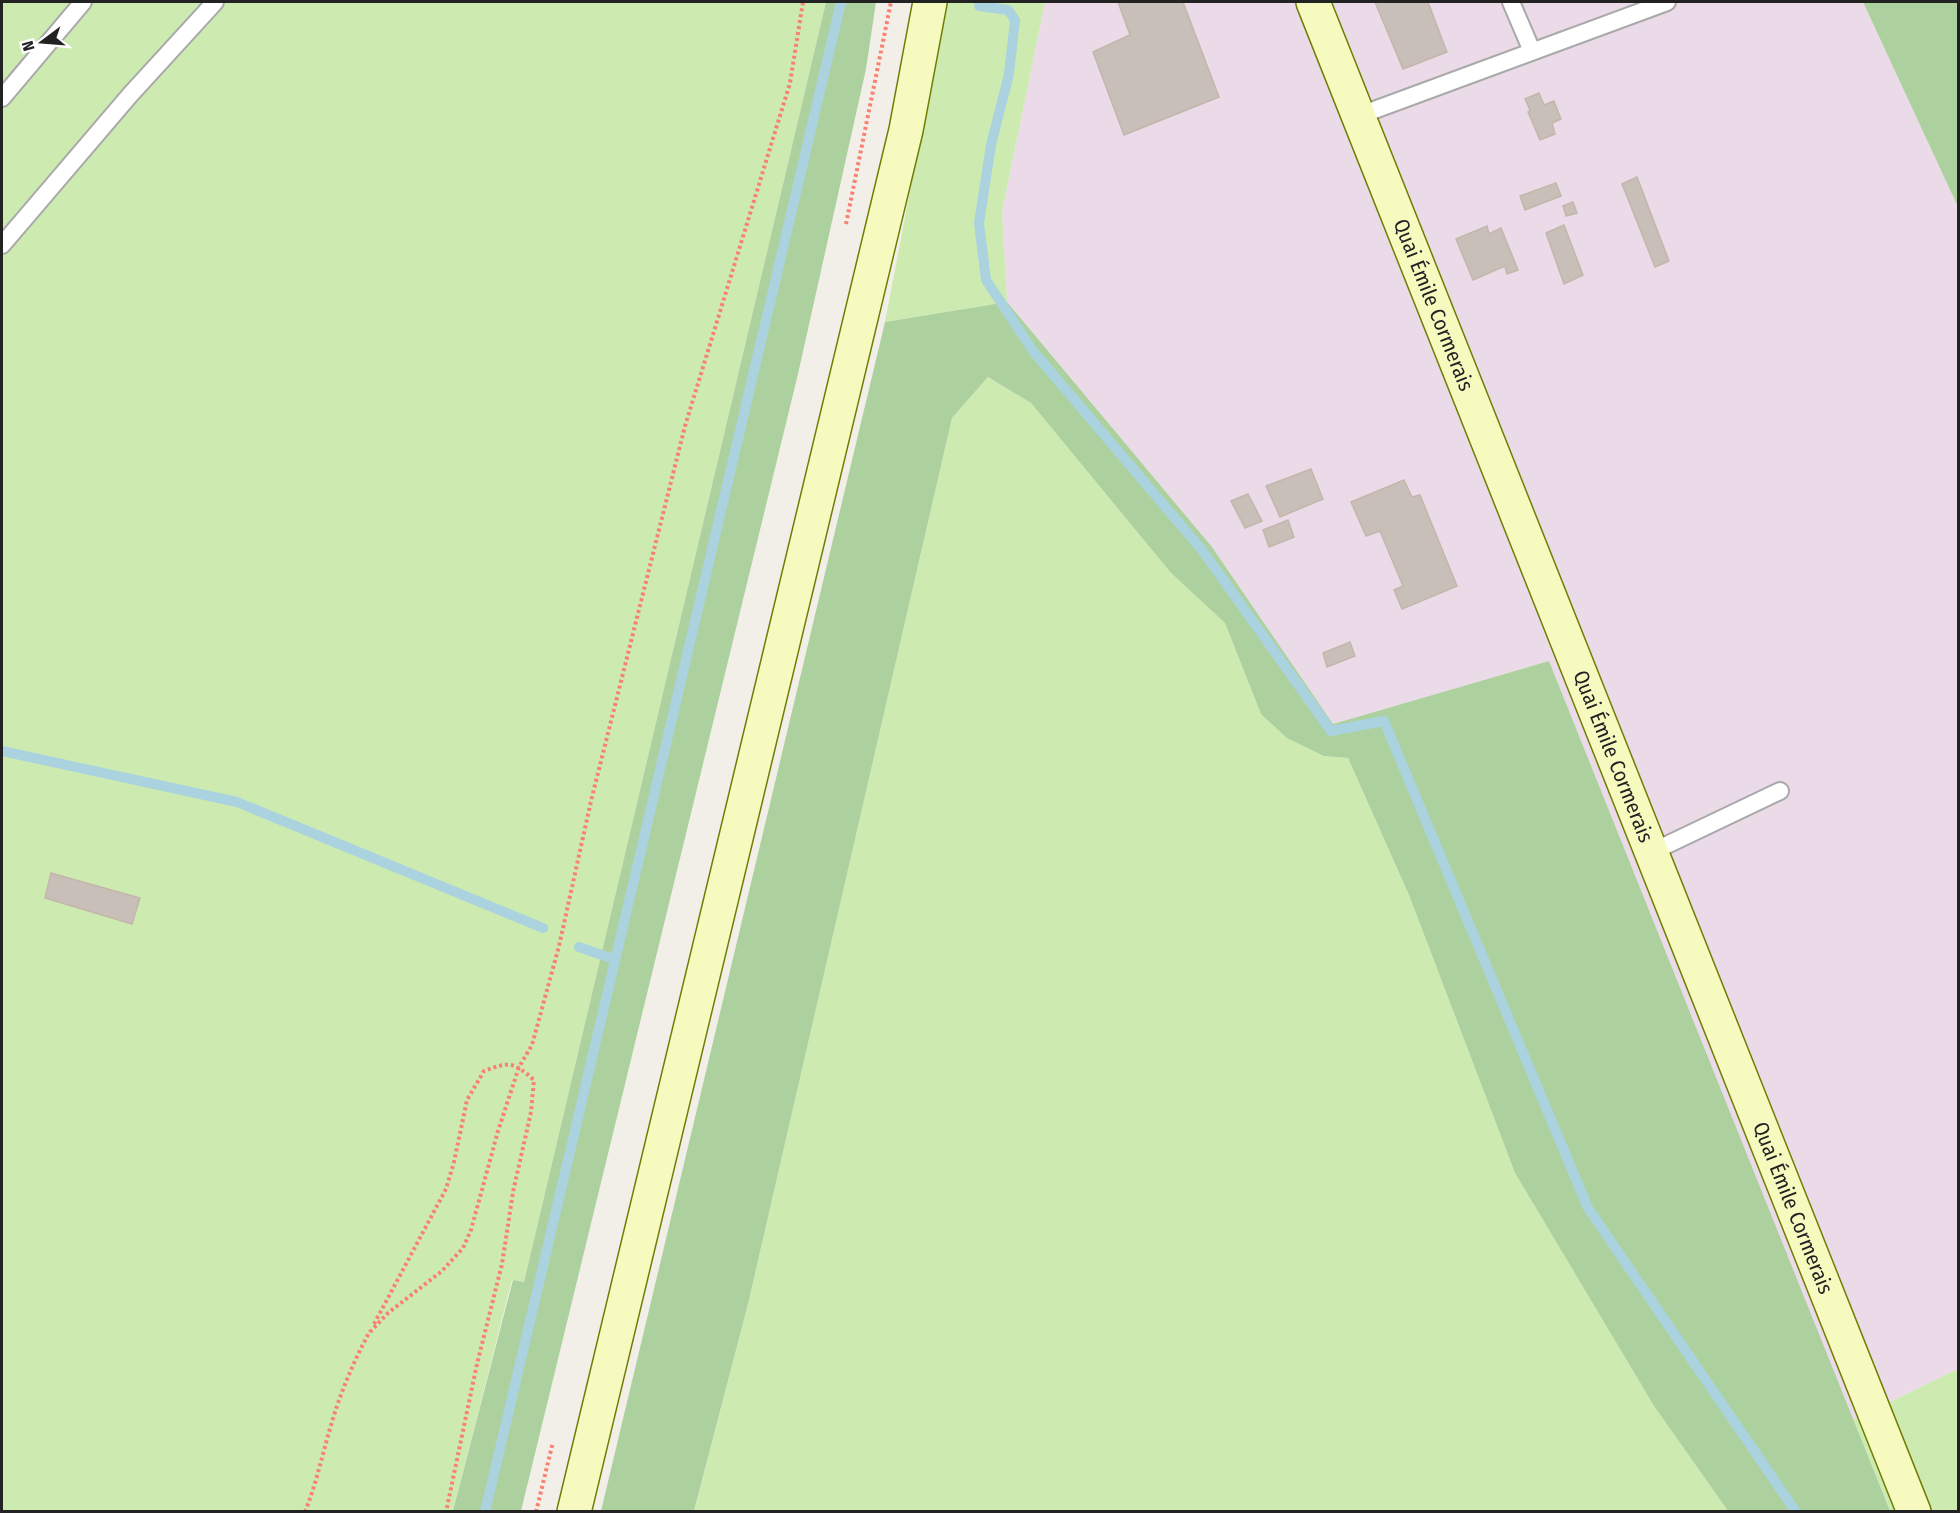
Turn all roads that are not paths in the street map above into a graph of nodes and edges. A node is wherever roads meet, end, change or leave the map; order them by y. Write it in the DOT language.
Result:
graph roads {
  1 [pos="83,2"];
  2 [pos="215,2"];
  3 [pos="930,2"];
  4 [pos="1313,2"];
  5 [pos="1511,2"];
  6 [pos="1666,2"];
  7 [pos="1532,51"];
  8 [pos="2,98"];
  9 [pos="1358,116"];
  10 [pos="2,245"];
  11 [pos="1780,791"];
  12 [pos="1652,852"];
  13 [pos="573,1512"];
  14 [pos="1914,1512"];
  1 -- 8 [label="lane"];
  2 -- 10 [label="lane"];
  3 -- 13 [label="street"];
  4 -- 9 [label="street, Quai Émile Cormerais"];
  5 -- 7 [label="lane"];
  6 -- 7 [label="lane"];
  7 -- 9 [label="lane"];
  9 -- 12 [label="street, Quai Émile Cormerais"];
  11 -- 12 [label="lane"];
  12 -- 14 [label="street, Quai Émile Cormerais"];
}
